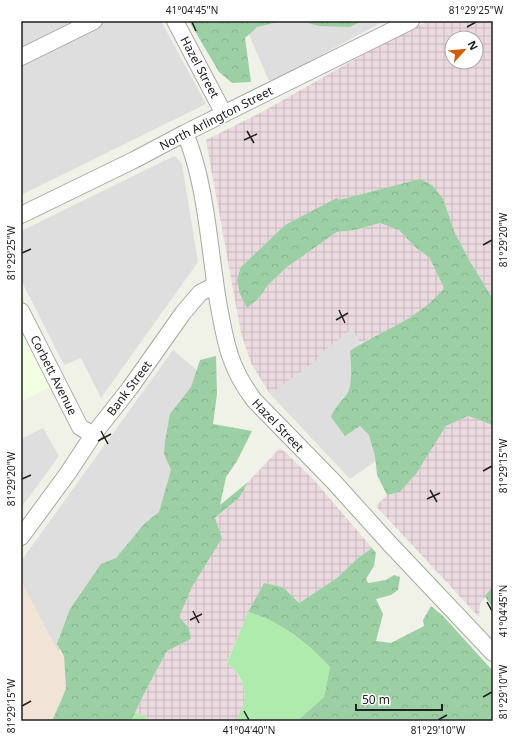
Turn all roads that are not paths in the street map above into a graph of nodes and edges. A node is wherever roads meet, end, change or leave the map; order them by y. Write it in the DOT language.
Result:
graph roads {
  1 [pos="94,21"];
  2 [pos="176,21"];
  3 [pos="408,22"];
  4 [pos="21,57"];
  5 [pos="224,114"];
  6 [pos="185,133"];
  7 [pos="21,215"];
  8 [pos="215,285"];
  9 [pos="21,311"];
  10 [pos="93,435"];
  11 [pos="21,537"];
  12 [pos="493,653"];
  1 -- 4 [label="street"];
  2 -- 5 [label="street, Hazel Street"];
  3 -- 5 [label="street, North Arlington Street"];
  5 -- 6 [label="street, North Arlington Street"];
  6 -- 7 [label="street, North Arlington Street"];
  6 -- 8 [label="street, Hazel Street"];
  8 -- 10 [label="street, Bank Street"];
  8 -- 12 [label="street, Hazel Street"];
  9 -- 10 [label="street, Corbett Avenue"];
  10 -- 11 [label="street, Bank Street"];
}
